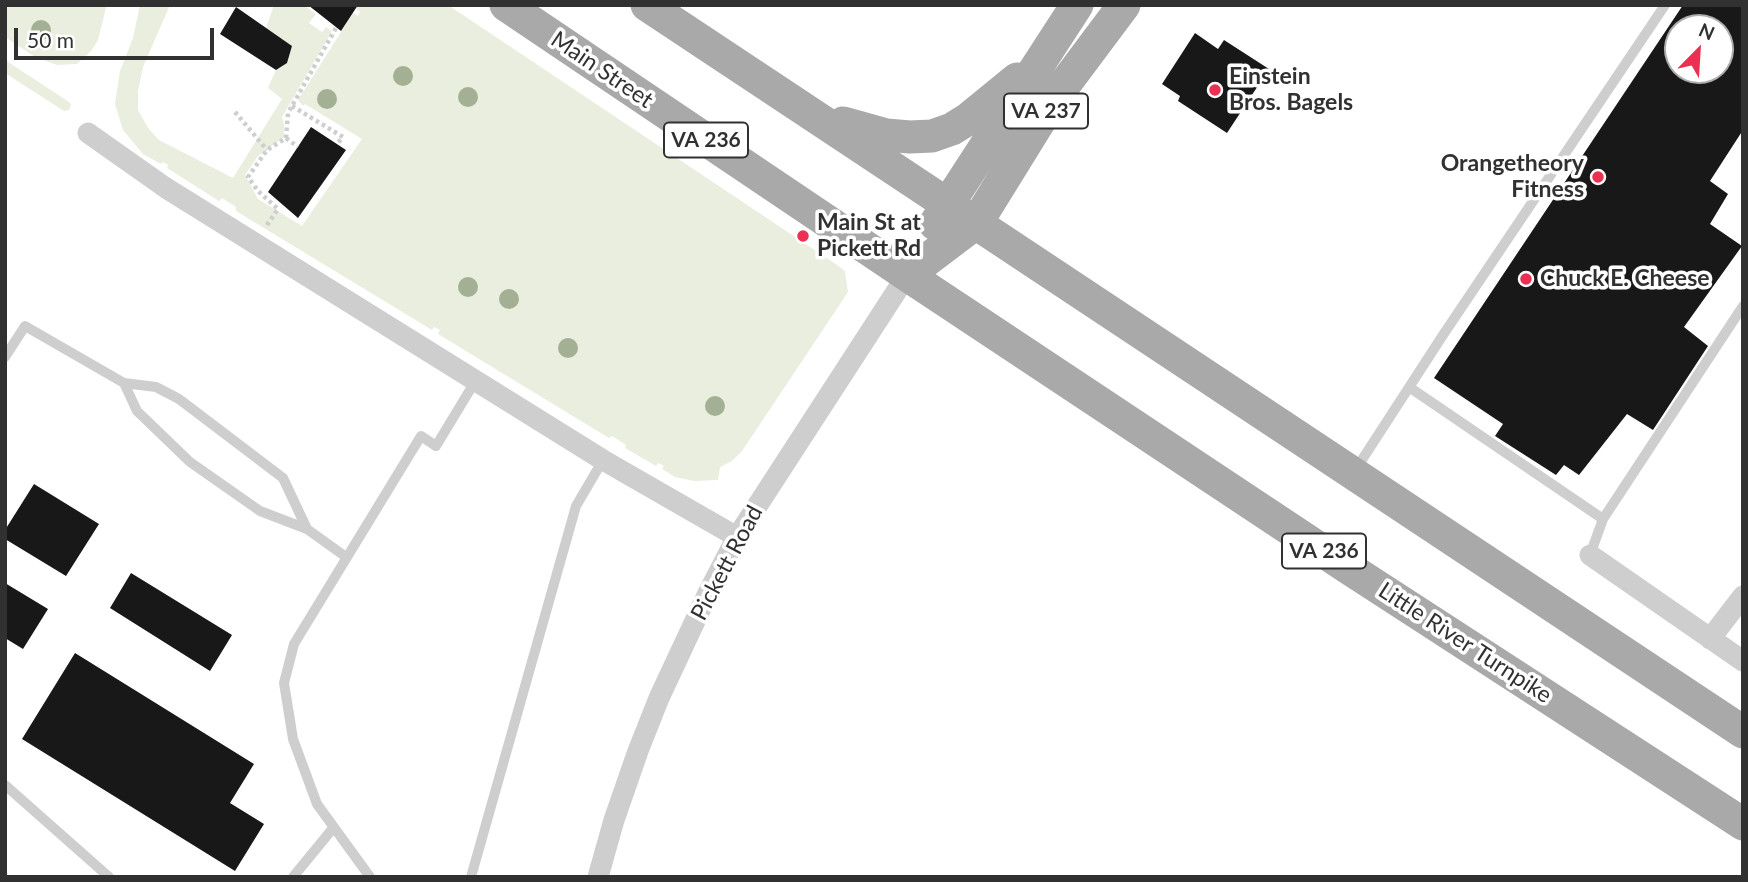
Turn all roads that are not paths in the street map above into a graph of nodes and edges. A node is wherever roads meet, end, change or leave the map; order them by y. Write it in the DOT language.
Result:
graph roads {
  1 [pos="506,5"];
  2 [pos="647,5"];
  3 [pos="1077,5"];
  4 [pos="1125,5"];
  5 [pos="1665,5"];
  6 [pos="1049,48"];
  7 [pos="801,107"];
  8 [pos="88,133"];
  9 [pos="946,204"];
  10 [pos="977,222"];
  11 [pos="907,275"];
  12 [pos="1743,306"];
  13 [pos="5,357"];
  14 [pos="476,380"];
  15 [pos="124,383"];
  16 [pos="1409,387"];
  17 [pos="603,460"];
  18 [pos="1353,474"];
  19 [pos="1603,519"];
  20 [pos="307,529"];
  21 [pos="737,537"];
  22 [pos="1590,555"];
  23 [pos="346,557"];
  24 [pos="1743,596"];
  25 [pos="1710,639"];
  26 [pos="1743,661"];
  27 [pos="1743,732"];
  28 [pos="5,785"];
  29 [pos="1743,824"];
  30 [pos="334,827"];
  31 [pos="109,877"];
  32 [pos="293,877"];
  33 [pos="370,877"];
  34 [pos="471,877"];
  35 [pos="598,877"];
  1 -- 11 [label="main road, Main Street / VA 236"];
  2 -- 7 [label="main road"];
  3 -- 6 [label="main road, Pickett Road / VA 237"];
  4 -- 10 [label="main road, Pickett Road / VA 237"];
  5 -- 16 [label="lane"];
  6 -- 7 [label="main road"];
  6 -- 9 [label="main road, Pickett Road / VA 237"];
  7 -- 9 [label="main road"];
  8 -- 14 [label="street"];
  9 -- 10 [label="main road"];
  9 -- 11 [label="main road, Pickett Road / VA 237"];
  10 -- 11 [label="main road, Pickett Road / VA 237"];
  10 -- 18 [label="main road"];
  11 -- 21 [label="street, Pickett Road"];
  11 -- 29 [label="main road, Little River Turnpike / VA 236"];
  12 -- 19 [label="lane"];
  13 -- 15 [label="lane"];
  14 -- 17 [label="street"];
  14 -- 23 [label="lane"];
  15 -- 20 [label="lane"];
  15 -- 20 [label="lane"];
  16 -- 18 [label="lane"];
  16 -- 19 [label="lane"];
  17 -- 21 [label="street"];
  17 -- 34 [label="lane"];
  18 -- 27 [label="main road"];
  19 -- 22 [label="lane"];
  20 -- 23 [label="lane"];
  21 -- 35 [label="street, Pickett Road"];
  22 -- 25 [label="street"];
  23 -- 30 [label="lane"];
  24 -- 25 [label="street"];
  25 -- 26 [label="street"];
  28 -- 31 [label="lane"];
  30 -- 32 [label="lane"];
  30 -- 33 [label="lane"];
}
